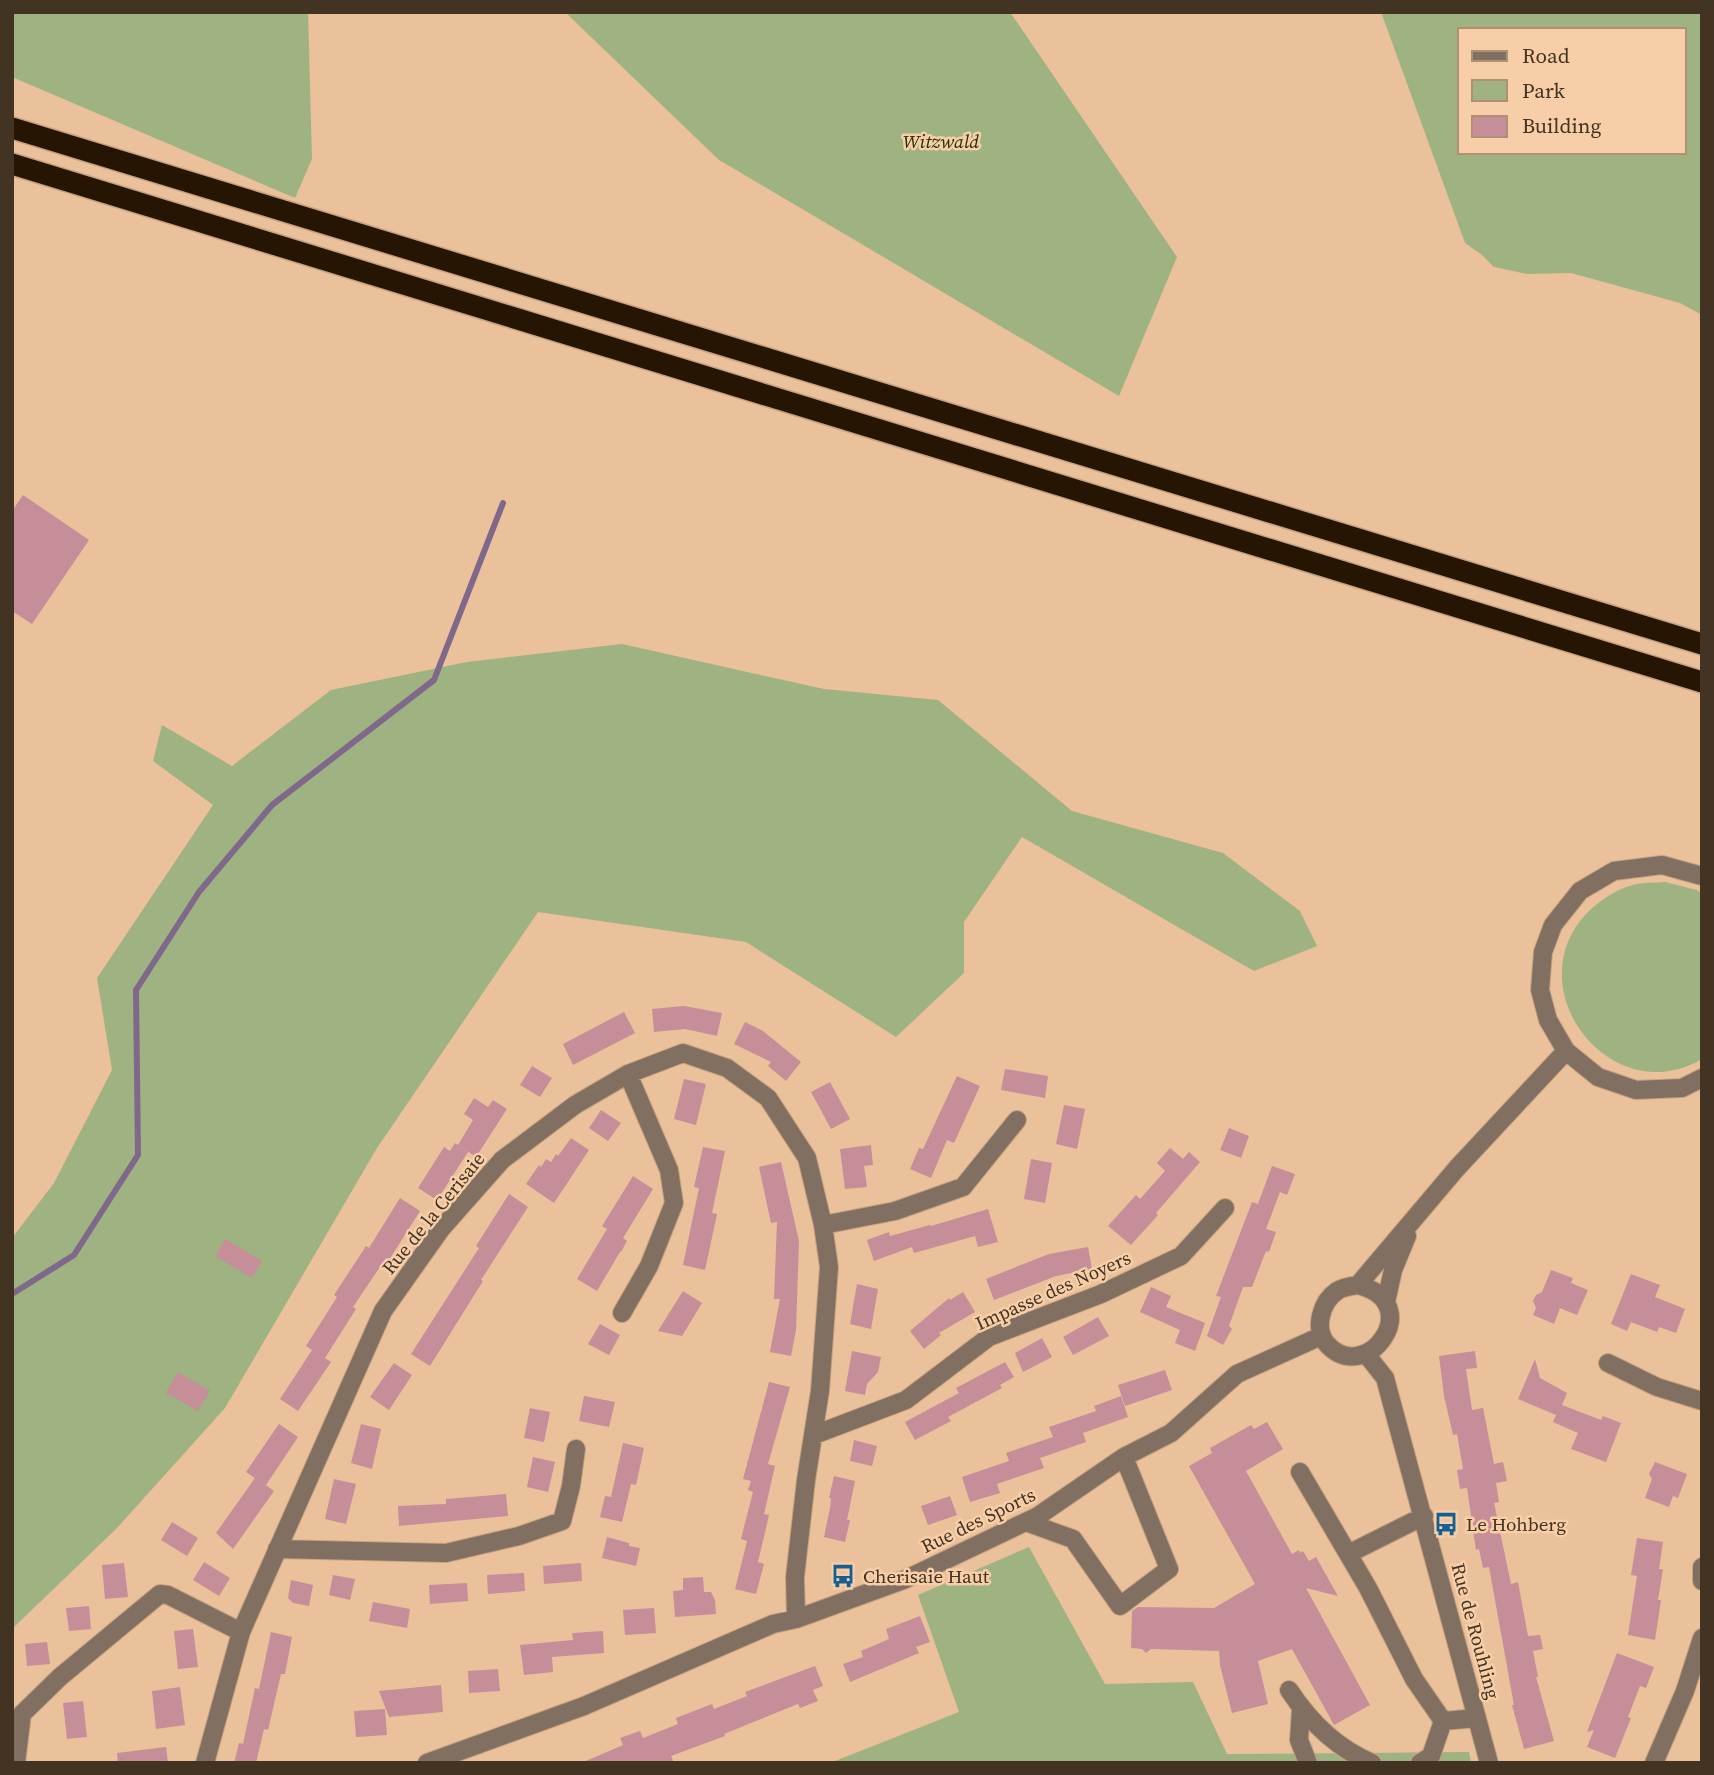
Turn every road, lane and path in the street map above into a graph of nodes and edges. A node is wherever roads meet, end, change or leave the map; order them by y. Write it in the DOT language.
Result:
graph roads {
  1 [pos="12,128"];
  2 [pos="12,164"];
  3 [pos="1702,644"];
  4 [pos="1702,684"];
  5 [pos="1702,876"];
  6 [pos="1566,1051"];
  7 [pos="628,1074"];
  8 [pos="1702,1078"];
  9 [pos="1017,1119"];
  10 [pos="1225,1208"];
  11 [pos="1418,1214"];
  12 [pos="824,1225"];
  13 [pos="1358,1285"];
  14 [pos="1386,1301"];
  15 [pos="622,1313"];
  16 [pos="1321,1336"];
  17 [pos="1366,1354"];
  18 [pos="1608,1363"];
  19 [pos="1702,1401"];
  20 [pos="814,1435"];
  21 [pos="576,1449"];
  22 [pos="1124,1457"];
  23 [pos="1300,1472"];
  24 [pos="1424,1516"];
  25 [pos="1026,1522"];
  26 [pos="277,1549"];
  27 [pos="1348,1554"];
  28 [pos="1702,1567"];
  29 [pos="1702,1581"];
  30 [pos="796,1619"];
  31 [pos="241,1632"];
  32 [pos="1702,1639"];
  33 [pos="1289,1690"];
  34 [pos="1301,1709"];
  35 [pos="1478,1718"];
  36 [pos="1443,1721"];
  37 [pos="16,1763"];
  38 [pos="205,1763"];
  39 [pos="427,1763"];
  40 [pos="1308,1763"];
  41 [pos="1372,1763"];
  42 [pos="1420,1763"];
  43 [pos="1489,1763"];
  44 [pos="1654,1763"];
  1 -- 3 [label="highway"];
  2 -- 4 [label="highway"];
  5 -- 6 [label="street"];
  6 -- 8 [label="street"];
  6 -- 11 [label="street"];
  7 -- 12 [label="street, Rue de la Cerisaie"];
  7 -- 15 [label="street"];
  7 -- 26 [label="street, Rue de la Cerisaie"];
  9 -- 12 [label="street"];
  10 -- 20 [label="street, Impasse des Noyers"];
  11 -- 13 [label="street"];
  11 -- 14 [label="street"];
  12 -- 20 [label="street, Rue de la Cerisaie"];
  13 -- 14 [label="street"];
  13 -- 16 [label="street"];
  14 -- 17 [label="street"];
  16 -- 17 [label="street"];
  16 -- 22 [label="street, Rue des Sports"];
  17 -- 24 [label="street, Rue de Rouhling"];
  18 -- 19 [label="street"];
  20 -- 30 [label="street, Rue de la Cerisaie"];
  21 -- 26 [label="street"];
  22 -- 25 [label="street, Rue des Sports"];
  22 -- 25 [label="street"];
  23 -- 27 [label="street"];
  24 -- 27 [label="street"];
  24 -- 35 [label="street, Rue de Rouhling"];
  25 -- 30 [label="street, Rue des Sports"];
  26 -- 31 [label="street, Rue de la Cerisaie"];
  27 -- 36 [label="street"];
  28 -- 29 [label="street"];
  30 -- 39 [label="street, Rue des Sports"];
  31 -- 37 [label="street"];
  31 -- 38 [label="street, Rue de la Cerisaie"];
  32 -- 44 [label="street"];
  33 -- 34 [label="street"];
  34 -- 40 [label="street"];
  34 -- 41 [label="street"];
  35 -- 36 [label="street"];
  35 -- 43 [label="street, Rue de Rouhling"];
  36 -- 42 [label="street"];
}
